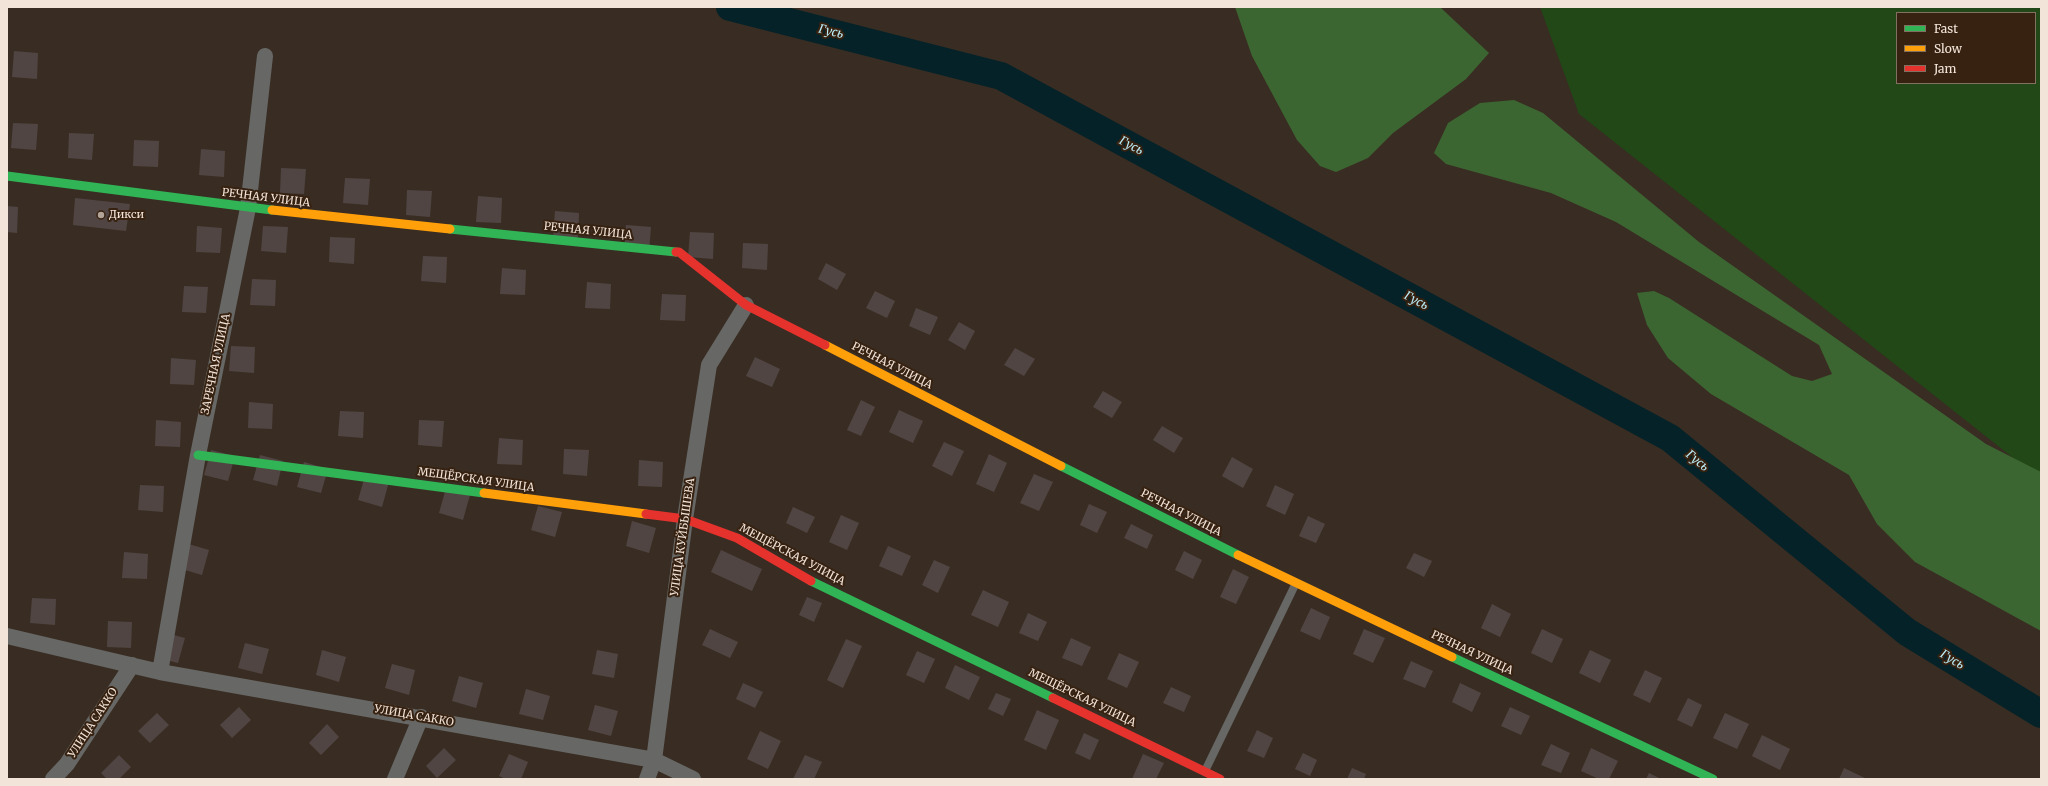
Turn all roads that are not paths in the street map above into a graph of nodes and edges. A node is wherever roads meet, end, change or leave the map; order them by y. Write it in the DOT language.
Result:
graph roads {
  1 [pos="266,56"];
  2 [pos="7,176"];
  3 [pos="248,208"];
  4 [pos="746,305"];
  5 [pos="198,455"];
  6 [pos="685,519"];
  7 [pos="1296,584"];
  8 [pos="7,636"];
  9 [pos="132,665"];
  10 [pos="160,672"];
  11 [pos="421,718"];
  12 [pos="654,760"];
  13 [pos="1203,775"];
  14 [pos="53,779"];
  15 [pos="395,779"];
  16 [pos="647,779"];
  17 [pos="693,779"];
  18 [pos="1220,779"];
  19 [pos="1713,779"];
  1 -- 3 [label="street, ЗАРЕЧНАЯ УЛИЦА"];
  2 -- 3 [label="street, РЕЧНАЯ УЛИЦА"];
  3 -- 4 [label="street, РЕЧНАЯ УЛИЦА"];
  3 -- 5 [label="street, ЗАРЕЧНАЯ УЛИЦА"];
  4 -- 6 [label="street, УЛИЦА КУЙБЫШЕВА"];
  4 -- 7 [label="street, РЕЧНАЯ УЛИЦА"];
  5 -- 6 [label="street, МЕЩЁРСКАЯ УЛИЦА"];
  5 -- 10 [label="street, ЗАРЕЧНАЯ УЛИЦА"];
  6 -- 12 [label="street, УЛИЦА КУЙБЫШЕВА"];
  6 -- 13 [label="street, МЕЩЁРСКАЯ УЛИЦА"];
  7 -- 13 [label="lane"];
  7 -- 19 [label="street, РЕЧНАЯ УЛИЦА"];
  8 -- 9 [label="street, УЛИЦА САККО"];
  9 -- 10 [label="street, УЛИЦА САККО"];
  9 -- 14 [label="street, УЛИЦА САККО"];
  10 -- 11 [label="street, УЛИЦА САККО"];
  11 -- 12 [label="street, УЛИЦА САККО"];
  11 -- 15 [label="street"];
  12 -- 16 [label="street, УЛИЦА КУЙБЫШЕВА"];
  12 -- 17 [label="street, УЛИЦА САККО"];
  13 -- 18 [label="street, МЕЩЁРСКАЯ УЛИЦА"];
}
